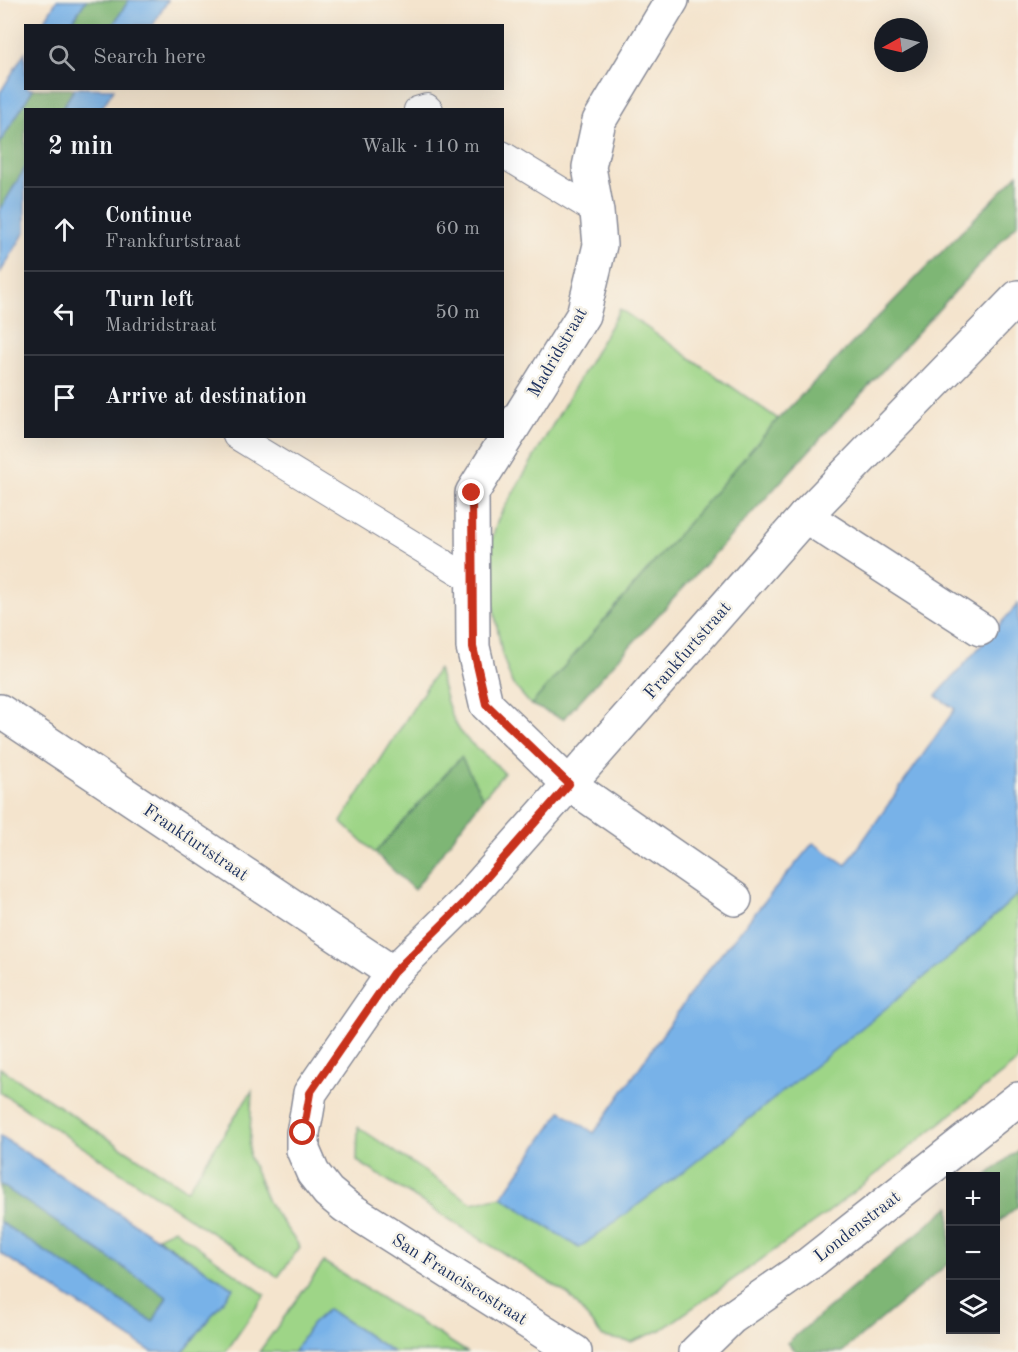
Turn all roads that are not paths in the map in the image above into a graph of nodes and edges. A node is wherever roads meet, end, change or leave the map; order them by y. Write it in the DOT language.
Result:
graph roads {
  1 [pos="672,0"];
  2 [pos="504,155"];
  3 [pos="597,212"];
  4 [pos="1018,297"];
  5 [pos="239,438"];
  6 [pos="805,516"];
  7 [pos="472,580"];
  8 [pos="980,630"];
  9 [pos="0,711"];
  10 [pos="569,784"];
  11 [pos="735,899"];
  12 [pos="393,973"];
  13 [pos="1018,1099"];
  14 [pos="345,1206"];
  15 [pos="575,1352"];
  16 [pos="696,1352"];
  1 -- 3 [label="street, Madridstraat"];
  2 -- 3 [label="lane"];
  3 -- 7 [label="street, Madridstraat"];
  4 -- 6 [label="street, Frankfurtstraat"];
  5 -- 7 [label="lane"];
  6 -- 8 [label="street"];
  6 -- 10 [label="street, Frankfurtstraat"];
  7 -- 10 [label="street, Madridstraat"];
  9 -- 12 [label="street, Frankfurtstraat"];
  10 -- 11 [label="street"];
  10 -- 12 [label="street, Frankfurtstraat"];
  12 -- 14 [label="street, Frankfurtstraat"];
  13 -- 16 [label="street, Londenstraat"];
  14 -- 15 [label="street, San Franciscostraat"];
}
